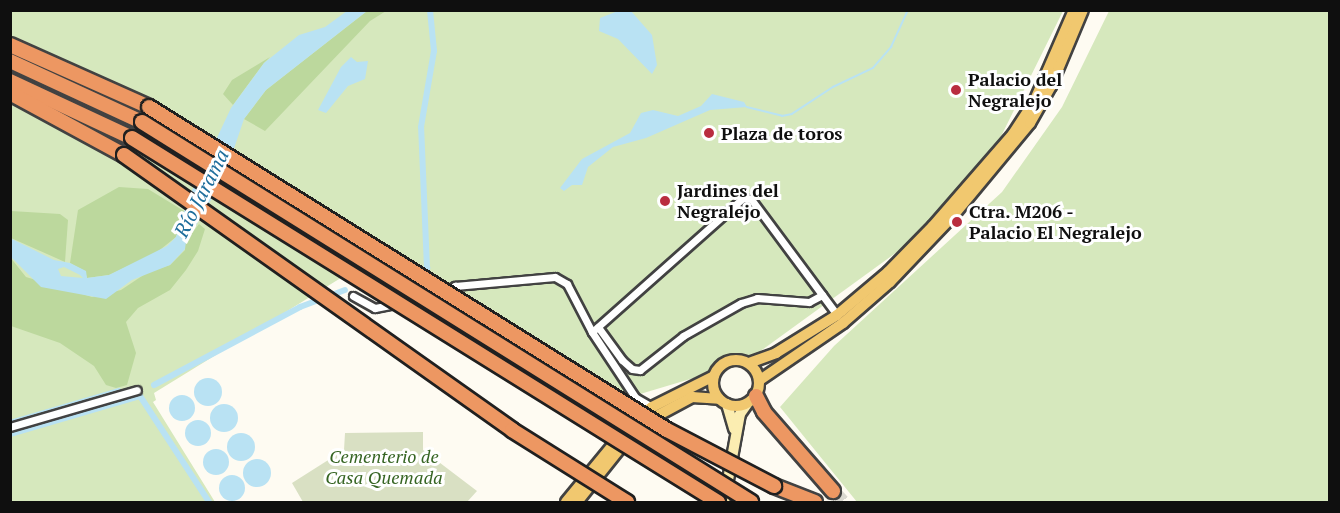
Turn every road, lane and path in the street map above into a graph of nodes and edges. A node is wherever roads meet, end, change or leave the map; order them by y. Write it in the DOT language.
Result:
graph roads {
  1 [pos="1074,10"];
  2 [pos="1083,10"];
  3 [pos="10,45"];
  4 [pos="10,61"];
  5 [pos="10,81"];
  6 [pos="10,93"];
  7 [pos="822,295"];
  8 [pos="353,296"];
  9 [pos="837,315"];
  10 [pos="595,330"];
  11 [pos="749,363"];
  12 [pos="714,376"];
  13 [pos="760,380"];
  14 [pos="137,390"];
  15 [pos="635,397"];
  16 [pos="752,400"];
  17 [pos="723,402"];
  18 [pos="652,407"];
  19 [pos="632,422"];
  20 [pos="10,427"];
  21 [pos="735,435"];
  22 [pos="833,491"];
  23 [pos="566,502"];
  24 [pos="577,502"];
  25 [pos="627,502"];
  26 [pos="718,502"];
  27 [pos="724,502"];
  28 [pos="751,502"];
  29 [pos="815,502"];
  1 -- 9 [label="main road"];
  2 -- 13 [label="main road"];
  3 -- 29 [label="highway, bridge"];
  4 -- 28 [label="highway, bridge"];
  5 -- 26 [label="highway, bridge"];
  6 -- 25 [label="highway, bridge"];
  7 -- 9 [label="street"];
  7 -- 10 [label="street"];
  7 -- 10 [label="street"];
  8 -- 10 [label="street"];
  9 -- 11 [label="main road"];
  10 -- 15 [label="street"];
  11 -- 12 [label="main road"];
  11 -- 13 [label="main road"];
  12 -- 17 [label="main road"];
  12 -- 18 [label="main road"];
  13 -- 16 [label="main road"];
  14 -- 20 [label="street"];
  15 -- 18 [label="street"];
  15 -- 19 [label="street"];
  16 -- 17 [label="main road"];
  16 -- 21 [label="street"];
  16 -- 22 [label="highway"];
  17 -- 21 [label="street"];
  17 -- 24 [label="main road"];
  18 -- 19 [label="main road"];
  19 -- 23 [label="main road"];
  21 -- 27 [label="street"];
}
